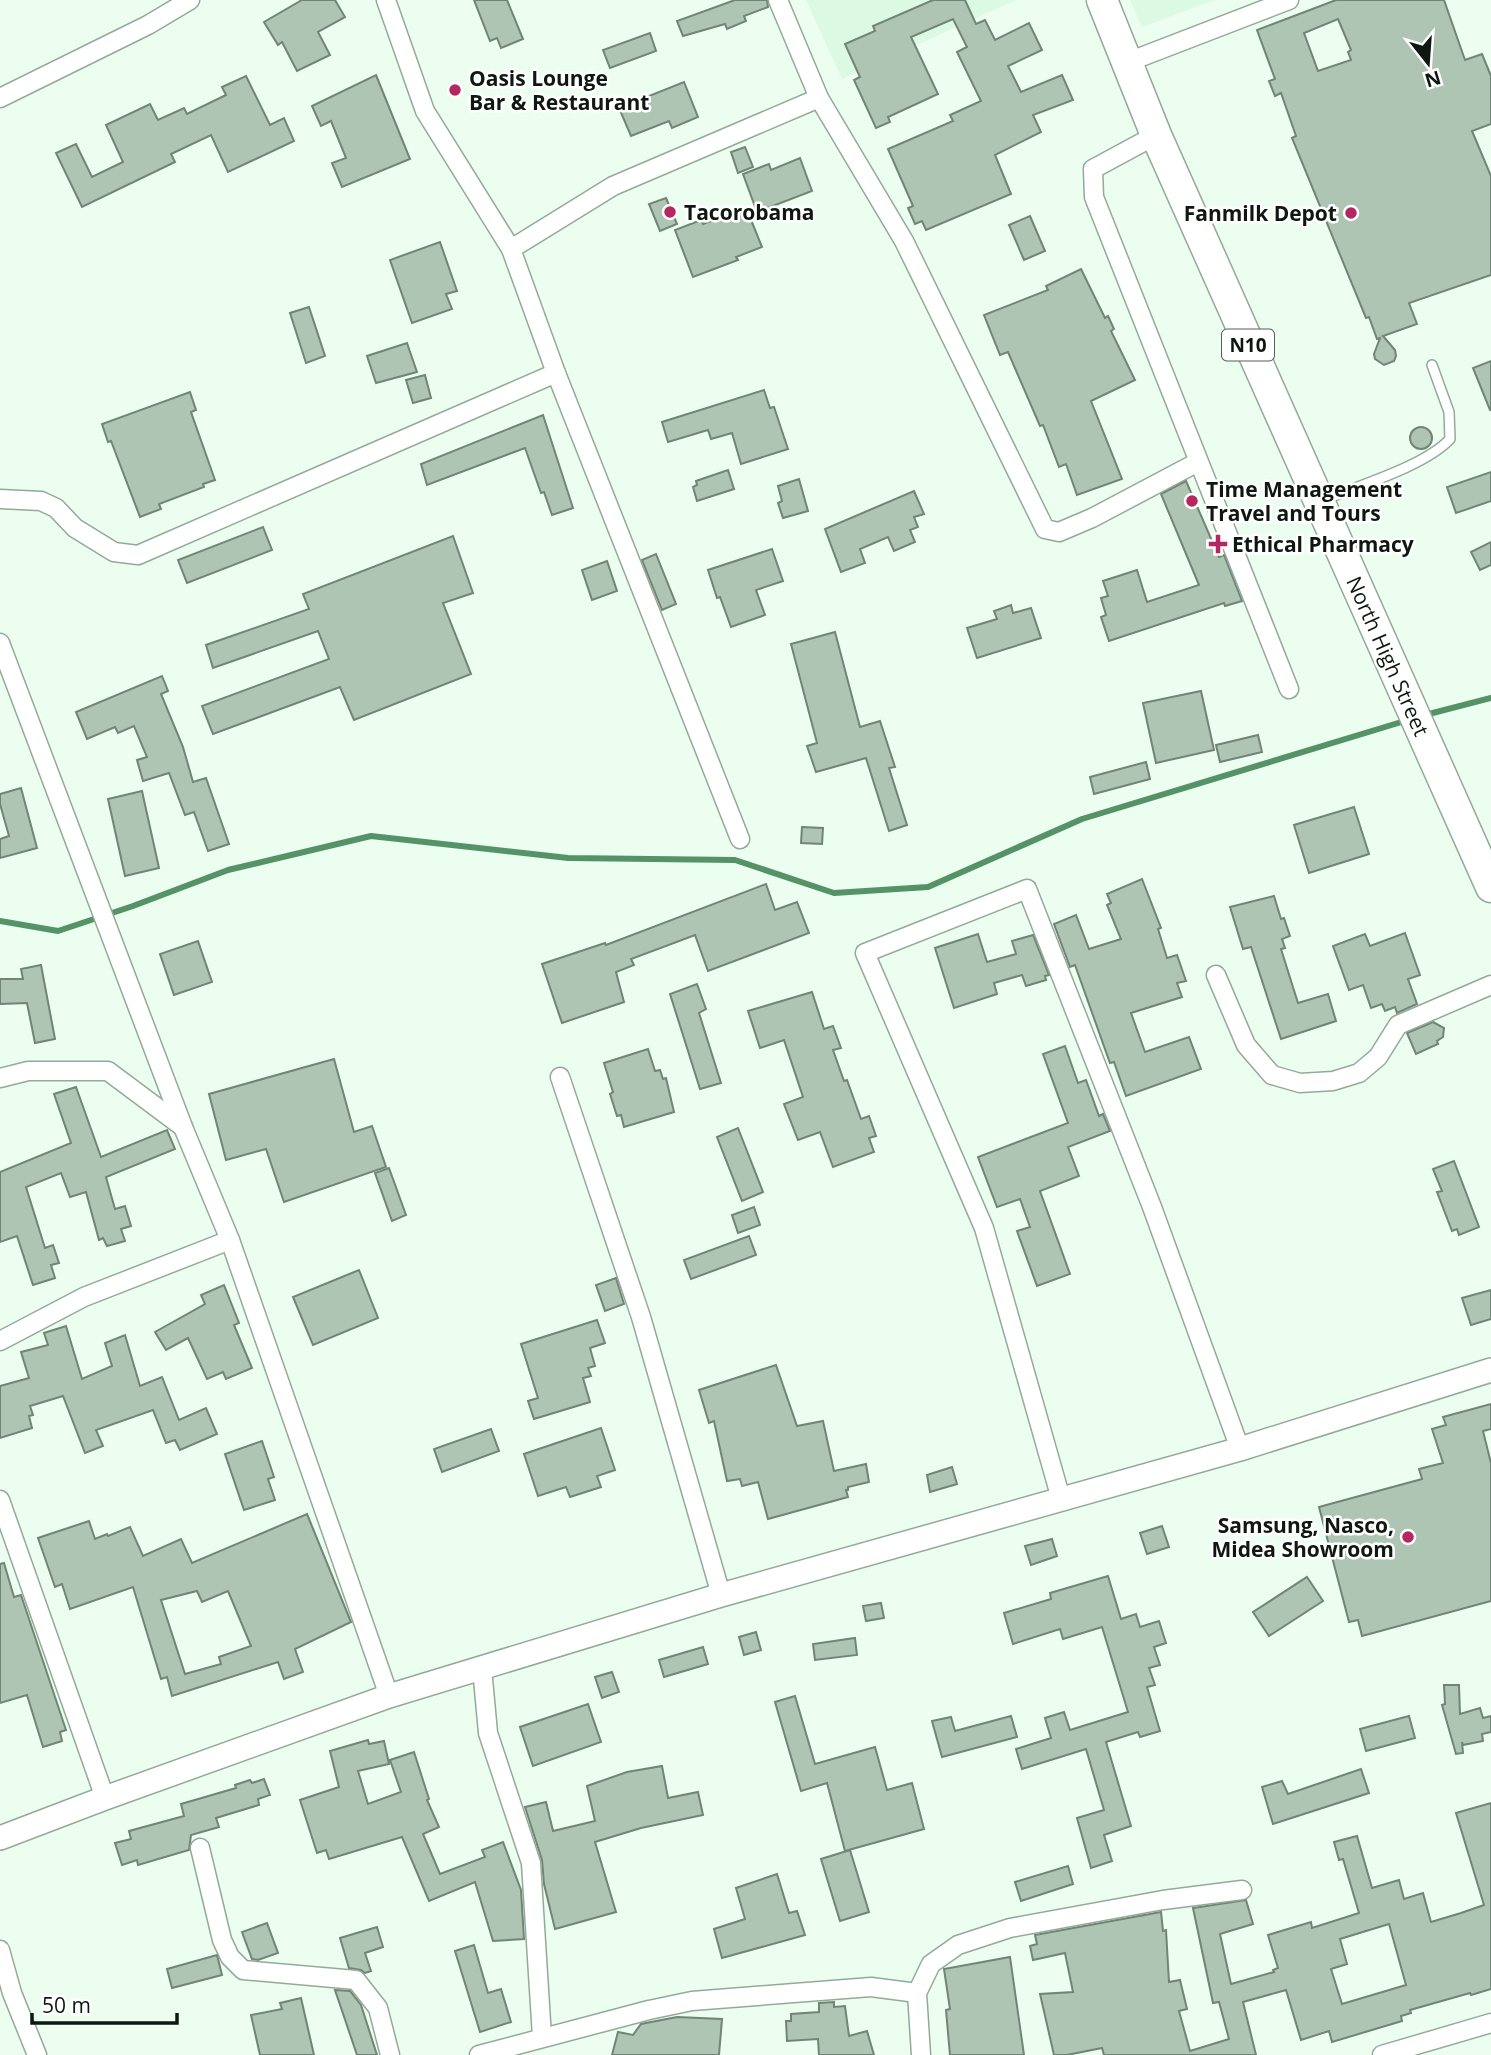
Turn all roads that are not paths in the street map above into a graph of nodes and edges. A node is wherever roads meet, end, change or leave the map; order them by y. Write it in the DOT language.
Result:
graph roads {
  1 [pos="190,0"];
  2 [pos="386,0"];
  3 [pos="778,0"];
  4 [pos="1102,0"];
  5 [pos="1289,0"];
  6 [pos="1128,62"];
  7 [pos="0,98"];
  8 [pos="819,98"];
  9 [pos="1156,135"];
  10 [pos="511,250"];
  11 [pos="1432,365"];
  12 [pos="556,373"];
  13 [pos="1198,462"];
  14 [pos="0,499"];
  15 [pos="1319,502"];
  16 [pos="0,643"];
  17 [pos="7,684"];
  18 [pos="1289,689"];
  19 [pos="740,839"];
  20 [pos="1491,887"];
  21 [pos="1216,975"];
  22 [pos="1491,985"];
  23 [pos="560,1077"];
  24 [pos="0,1078"];
  25 [pos="183,1127"];
  26 [pos="230,1240"];
  27 [pos="0,1341"];
  28 [pos="1491,1370"];
  29 [pos="1240,1449"];
  30 [pos="1061,1499"];
  31 [pos="0,1500"];
  32 [pos="721,1595"];
  33 [pos="482,1668"];
  34 [pos="389,1696"];
  35 [pos="105,1798"];
  36 [pos="0,1838"];
  37 [pos="200,1848"];
  38 [pos="1241,1890"];
  39 [pos="0,1950"];
  40 [pos="917,1993"];
  41 [pos="1491,2023"];
  42 [pos="542,2038"];
  43 [pos="523,2049"];
  44 [pos="1387,2054"];
  45 [pos="37,2055"];
  46 [pos="390,2055"];
  47 [pos="479,2055"];
  48 [pos="921,2055"];
  1 -- 7 [label="street"];
  2 -- 10 [label="street"];
  3 -- 8 [label="street"];
  4 -- 6 [label="highway, North High Street / N10"];
  5 -- 6 [label="street"];
  6 -- 9 [label="highway, North High Street / N10"];
  8 -- 10 [label="street"];
  8 -- 13 [label="street"];
  9 -- 13 [label="street"];
  9 -- 15 [label="highway, North High Street / N10"];
  10 -- 12 [label="street"];
  11 -- 15 [label="lane"];
  12 -- 14 [label="street"];
  12 -- 19 [label="street"];
  13 -- 18 [label="street"];
  15 -- 20 [label="highway, North High Street / N10"];
  16 -- 17 [label="street"];
  17 -- 25 [label="street"];
  21 -- 22 [label="street"];
  23 -- 32 [label="street"];
  24 -- 25 [label="street"];
  25 -- 26 [label="street"];
  26 -- 27 [label="street"];
  26 -- 34 [label="street"];
  28 -- 29 [label="street"];
  29 -- 30 [label="street"];
  29 -- 30 [label="street"];
  30 -- 32 [label="street"];
  31 -- 35 [label="street"];
  32 -- 33 [label="street"];
  33 -- 34 [label="street"];
  33 -- 42 [label="street"];
  34 -- 35 [label="street"];
  35 -- 36 [label="street"];
  37 -- 46 [label="street"];
  38 -- 40 [label="street"];
  39 -- 45 [label="street"];
  40 -- 42 [label="street"];
  40 -- 48 [label="street"];
  41 -- 44 [label="street"];
  42 -- 43 [label="street"];
  43 -- 47 [label="street"];
}
